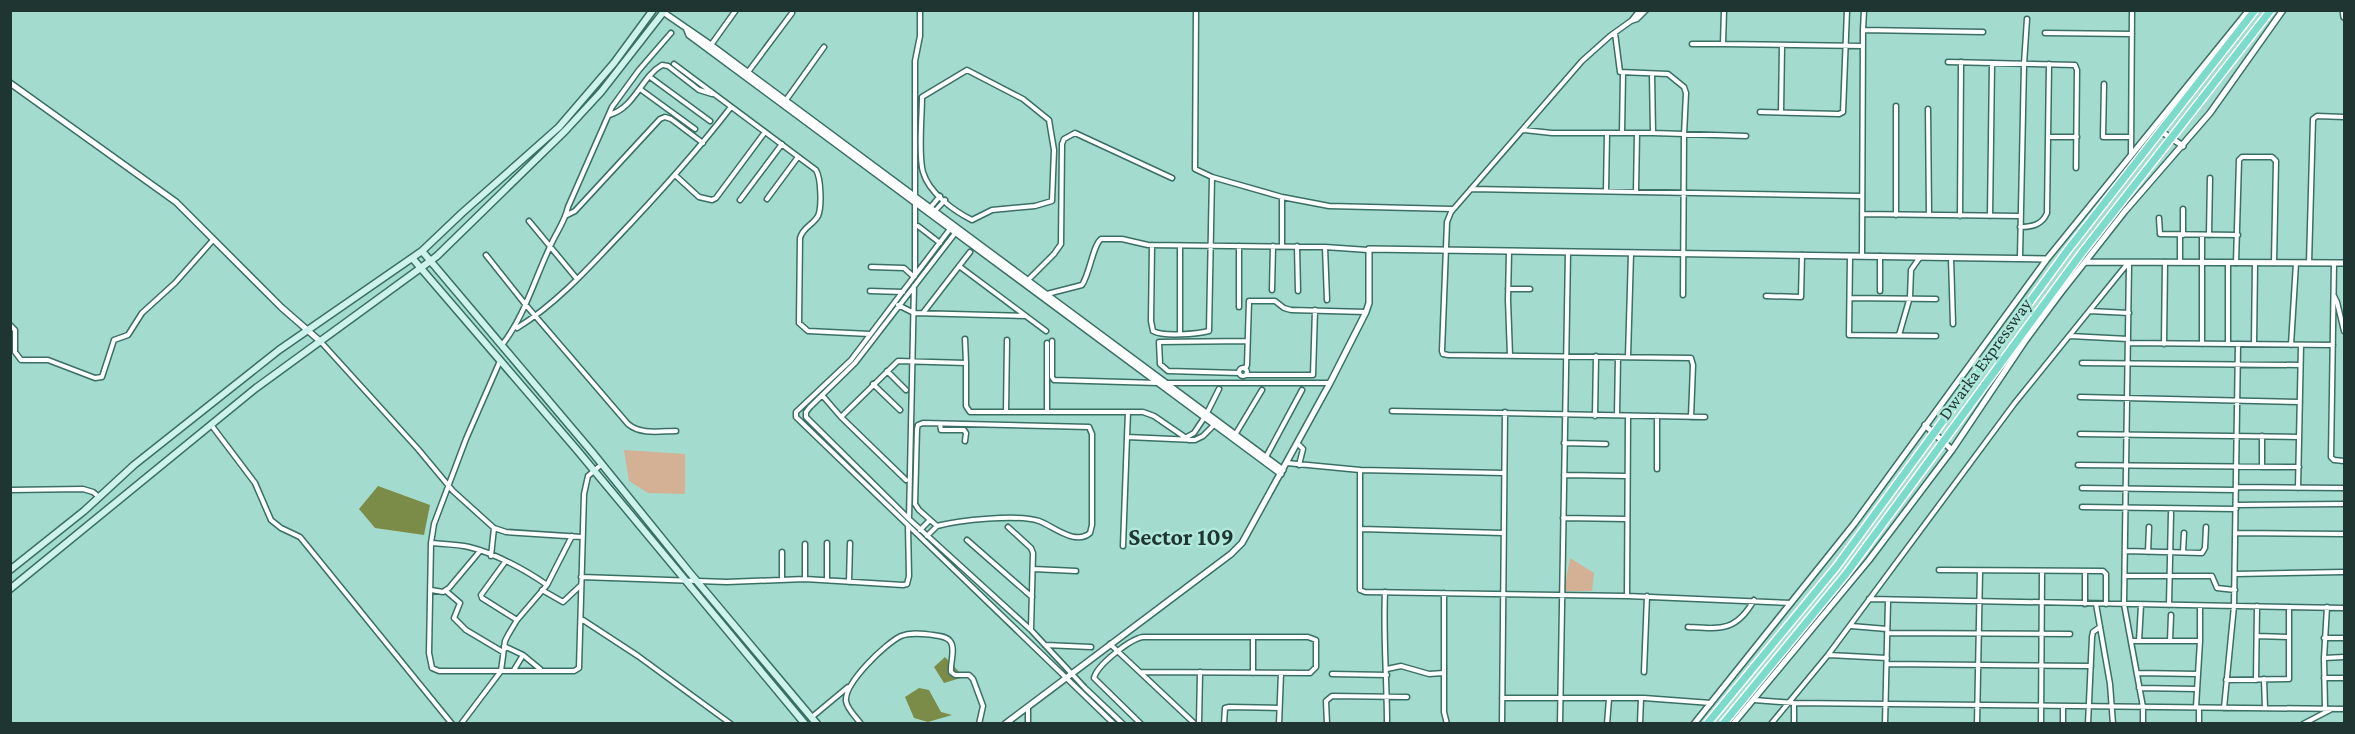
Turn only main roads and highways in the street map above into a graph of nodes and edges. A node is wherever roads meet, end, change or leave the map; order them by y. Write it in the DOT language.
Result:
graph roads {
  1 [pos="653,10"];
  2 [pos="2255,10"];
  3 [pos="2271,10"];
  4 [pos="664,11"];
  5 [pos="422,251"];
  6 [pos="413,259"];
  7 [pos="430,261"];
  8 [pos="421,268"];
  9 [pos="10,570"];
  10 [pos="10,589"];
  11 [pos="806,723"];
  12 [pos="817,723"];
  13 [pos="1707,723"];
  14 [pos="1723,723"];
  1 -- 5 [label="main road"];
  2 -- 13 [label="highway, Dwarka Expressway, bridge"];
  3 -- 14 [label="highway, Dwarka Expressway, bridge"];
  4 -- 7 [label="main road"];
  5 -- 6 [label="main road"];
  5 -- 7 [label="main road"];
  6 -- 8 [label="main road"];
  6 -- 9 [label="main road"];
  7 -- 8 [label="main road"];
  7 -- 12 [label="main road"];
  8 -- 10 [label="main road"];
  8 -- 11 [label="main road"];
}
